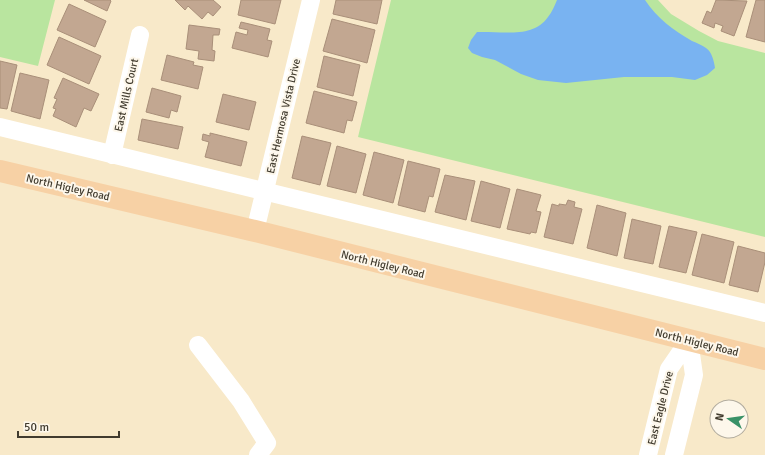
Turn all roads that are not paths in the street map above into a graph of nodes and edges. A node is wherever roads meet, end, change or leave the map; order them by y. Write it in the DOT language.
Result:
graph roads {
  1 [pos="311,0"];
  2 [pos="140,35"];
  3 [pos="0,127"];
  4 [pos="112,155"];
  5 [pos="0,171"];
  6 [pos="265,191"];
  7 [pos="255,231"];
  8 [pos="765,313"];
  9 [pos="688,340"];
  10 [pos="198,345"];
  11 [pos="765,359"];
  12 [pos="258,455"];
  13 [pos="648,455"];
  14 [pos="674,455"];
  1 -- 6 [label="street, East Hermosa Vista Drive"];
  2 -- 4 [label="street, East Mills Court"];
  3 -- 4 [label="street"];
  4 -- 6 [label="street"];
  5 -- 7 [label="main road, North Higley Road"];
  6 -- 7 [label="street, East Hermosa Vista Drive"];
  6 -- 8 [label="street"];
  7 -- 9 [label="main road, North Higley Road"];
  9 -- 11 [label="main road, North Higley Road"];
  9 -- 13 [label="street, East Eagle Drive"];
  9 -- 14 [label="street"];
  10 -- 12 [label="street"];
}
